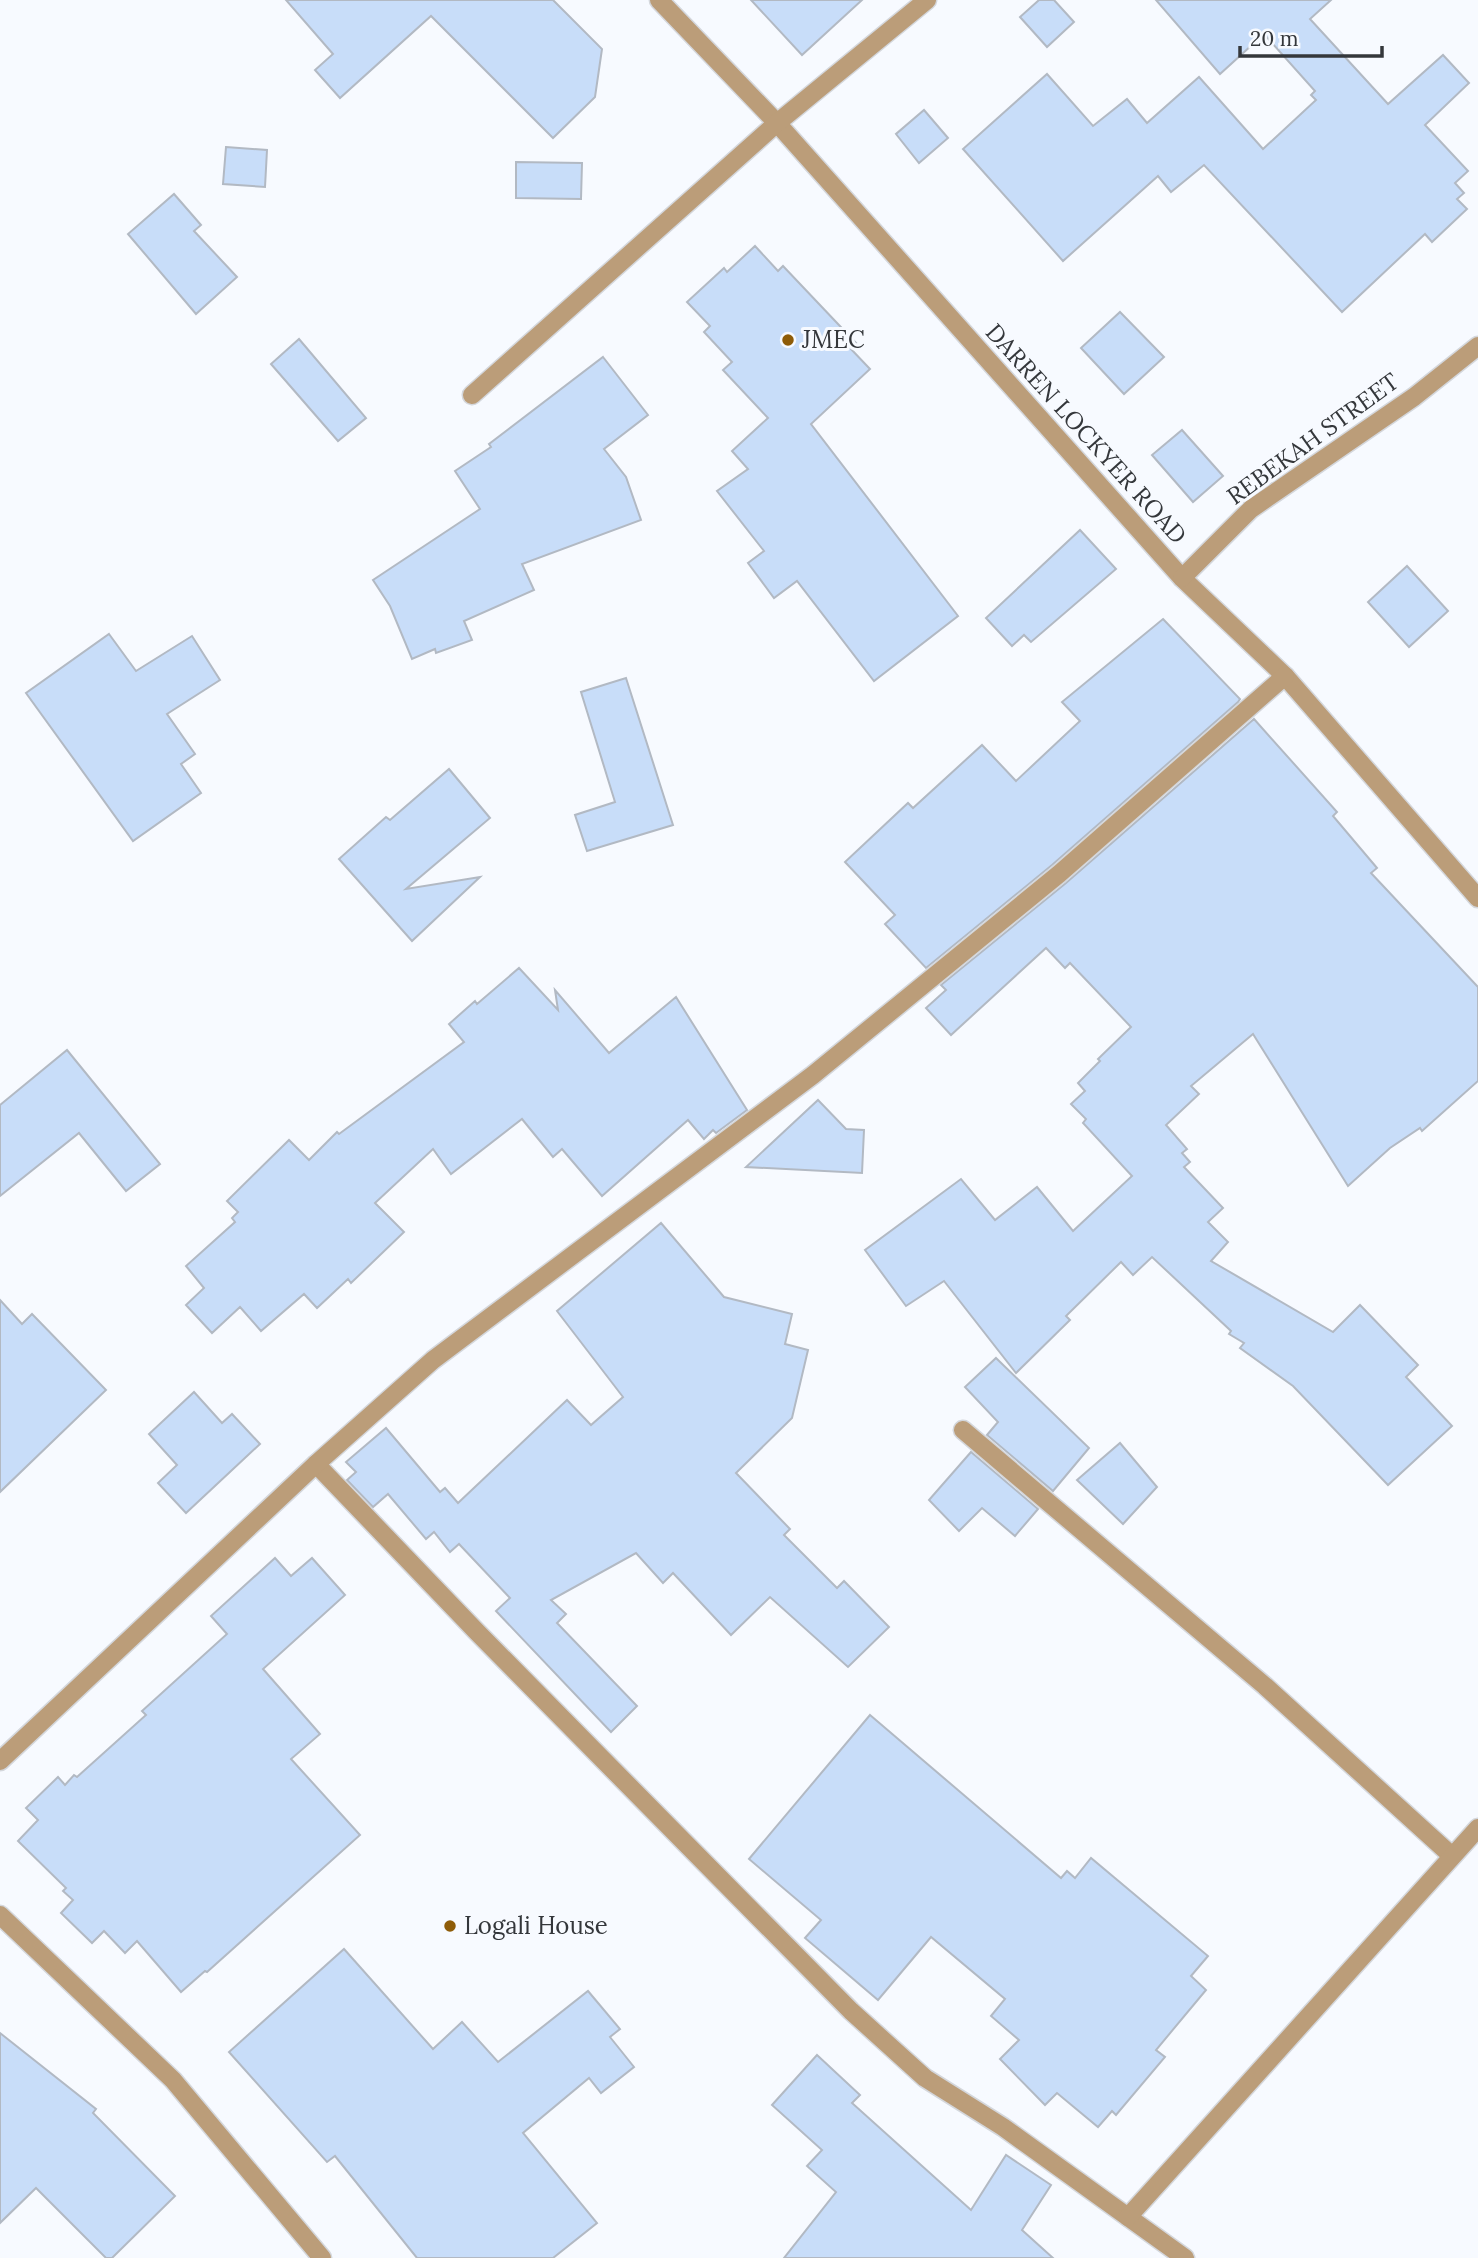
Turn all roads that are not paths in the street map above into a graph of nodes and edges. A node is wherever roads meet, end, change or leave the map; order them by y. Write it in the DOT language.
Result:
graph roads {
  1 [pos="659,0"];
  2 [pos="928,0"];
  3 [pos="777,123"];
  4 [pos="1478,346"];
  5 [pos="472,396"];
  6 [pos="1182,578"];
  7 [pos="1285,676"];
  8 [pos="1478,898"];
  9 [pos="963,1430"];
  10 [pos="316,1464"];
  11 [pos="0,1761"];
  12 [pos="1478,1828"];
  13 [pos="1452,1856"];
  14 [pos="6,1920"];
  15 [pos="1128,2217"];
  16 [pos="322,2258"];
  17 [pos="1185,2258"];
  1 -- 3 [label="street, DARREN LOCKYER ROAD"];
  2 -- 3 [label="street"];
  3 -- 5 [label="street"];
  3 -- 6 [label="street, DARREN LOCKYER ROAD"];
  4 -- 6 [label="street, REBEKAH STREET"];
  6 -- 7 [label="street, DARREN LOCKYER ROAD"];
  7 -- 8 [label="street, DARREN LOCKYER ROAD"];
  7 -- 10 [label="street"];
  9 -- 13 [label="street"];
  10 -- 11 [label="street"];
  10 -- 15 [label="street"];
  12 -- 13 [label="street"];
  13 -- 15 [label="street"];
  14 -- 16 [label="street"];
  15 -- 17 [label="street"];
}
